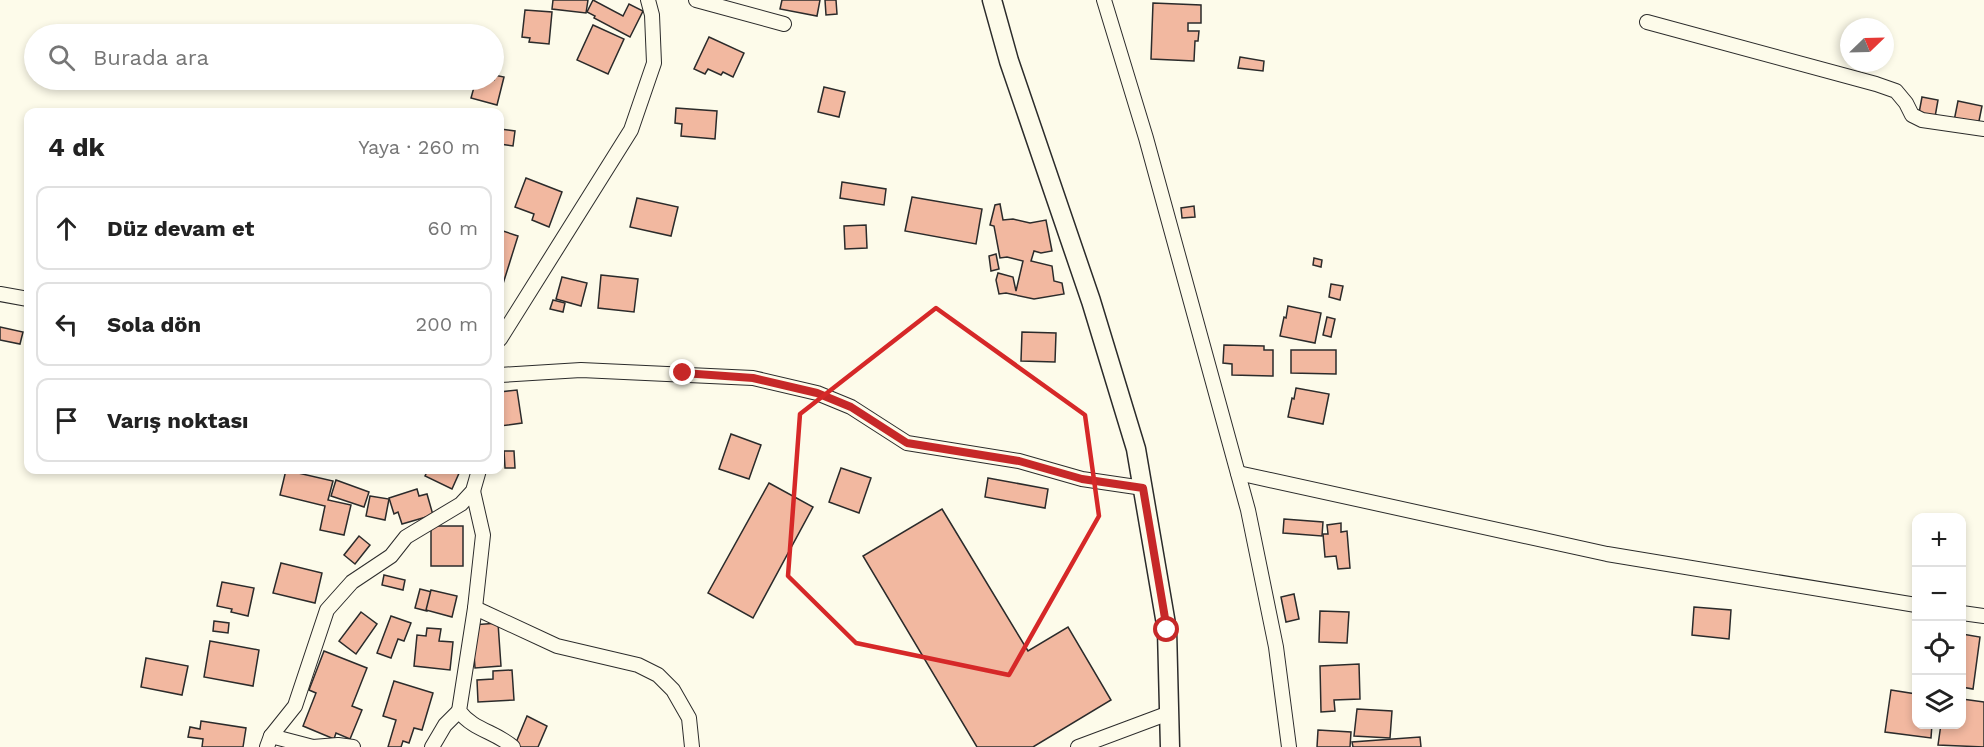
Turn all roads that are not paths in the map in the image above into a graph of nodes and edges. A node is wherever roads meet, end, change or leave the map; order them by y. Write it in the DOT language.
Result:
graph roads {
  1 [pos="648,0"];
  2 [pos="696,0"];
  3 [pos="992,0"];
  4 [pos="1104,0"];
  5 [pos="1647,22"];
  6 [pos="784,24"];
  7 [pos="1984,129"];
  8 [pos="0,294"];
  9 [pos="24,298"];
  10 [pos="504,333"];
  11 [pos="504,375"];
  12 [pos="1238,472"];
  13 [pos="478,474"];
  14 [pos="1143,488"];
  15 [pos="473,491"];
  16 [pos="1912,604"];
  17 [pos="475,608"];
  18 [pos="1966,614"];
  19 [pos="1984,616"];
  20 [pos="459,711"];
  21 [pos="1169,712"];
  22 [pos="269,741"];
  23 [pos="353,747"];
  24 [pos="432,747"];
  25 [pos="513,747"];
  26 [pos="692,747"];
  27 [pos="1078,747"];
  28 [pos="1170,747"];
  29 [pos="1290,747"];
  1 -- 10 [label="street"];
  2 -- 6 [label="street"];
  3 -- 14 [label="street"];
  4 -- 12 [label="street"];
  5 -- 7 [label="street"];
  8 -- 9 [label="street"];
  11 -- 14 [label="street"];
  12 -- 16 [label="street"];
  12 -- 29 [label="street"];
  13 -- 15 [label="street"];
  14 -- 21 [label="street"];
  15 -- 17 [label="street"];
  15 -- 22 [label="street"];
  17 -- 20 [label="street"];
  17 -- 26 [label="street"];
  18 -- 19 [label="street"];
  20 -- 24 [label="street"];
  20 -- 25 [label="street"];
  21 -- 27 [label="street"];
  21 -- 28 [label="street"];
  22 -- 23 [label="street"];
}
